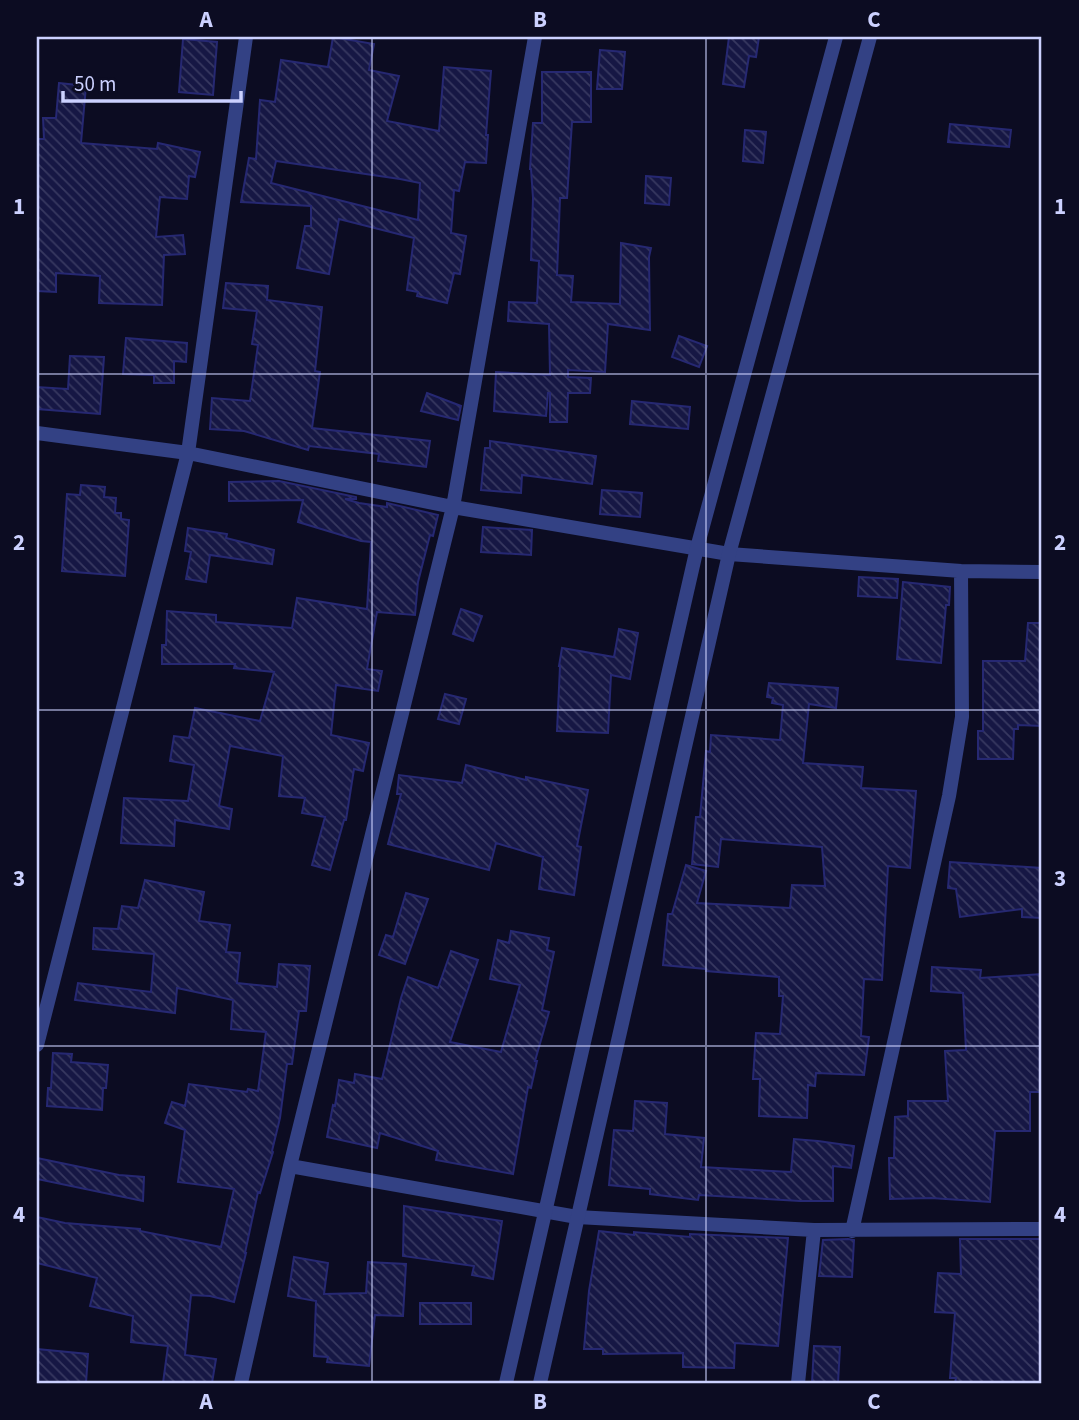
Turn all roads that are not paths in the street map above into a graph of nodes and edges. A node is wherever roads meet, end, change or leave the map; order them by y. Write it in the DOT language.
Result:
graph roads {
  1 [pos="246,37"];
  2 [pos="535,37"];
  3 [pos="836,37"];
  4 [pos="870,37"];
  5 [pos="37,433"];
  6 [pos="188,453"];
  7 [pos="453,508"];
  8 [pos="697,548"];
  9 [pos="729,554"];
  10 [pos="961,571"];
  11 [pos="1042,572"];
  12 [pos="37,1045"];
  13 [pos="290,1166"];
  14 [pos="545,1211"];
  15 [pos="577,1217"];
  16 [pos="1042,1229"];
  17 [pos="814,1230"];
  18 [pos="852,1231"];
  19 [pos="241,1383"];
  20 [pos="506,1383"];
  21 [pos="540,1383"];
  22 [pos="798,1383"];
  1 -- 6 [label="street"];
  2 -- 7 [label="street"];
  3 -- 8 [label="street"];
  4 -- 9 [label="street"];
  5 -- 6 [label="street"];
  6 -- 7 [label="street"];
  6 -- 12 [label="street"];
  7 -- 8 [label="street"];
  7 -- 13 [label="street"];
  8 -- 9 [label="street"];
  8 -- 14 [label="street"];
  9 -- 10 [label="street"];
  9 -- 15 [label="street"];
  10 -- 11 [label="street"];
  10 -- 18 [label="street"];
  13 -- 14 [label="street"];
  13 -- 19 [label="street"];
  14 -- 15 [label="street"];
  14 -- 20 [label="street"];
  15 -- 17 [label="street"];
  15 -- 21 [label="street"];
  16 -- 18 [label="street"];
  17 -- 18 [label="street"];
  17 -- 22 [label="street"];
}
